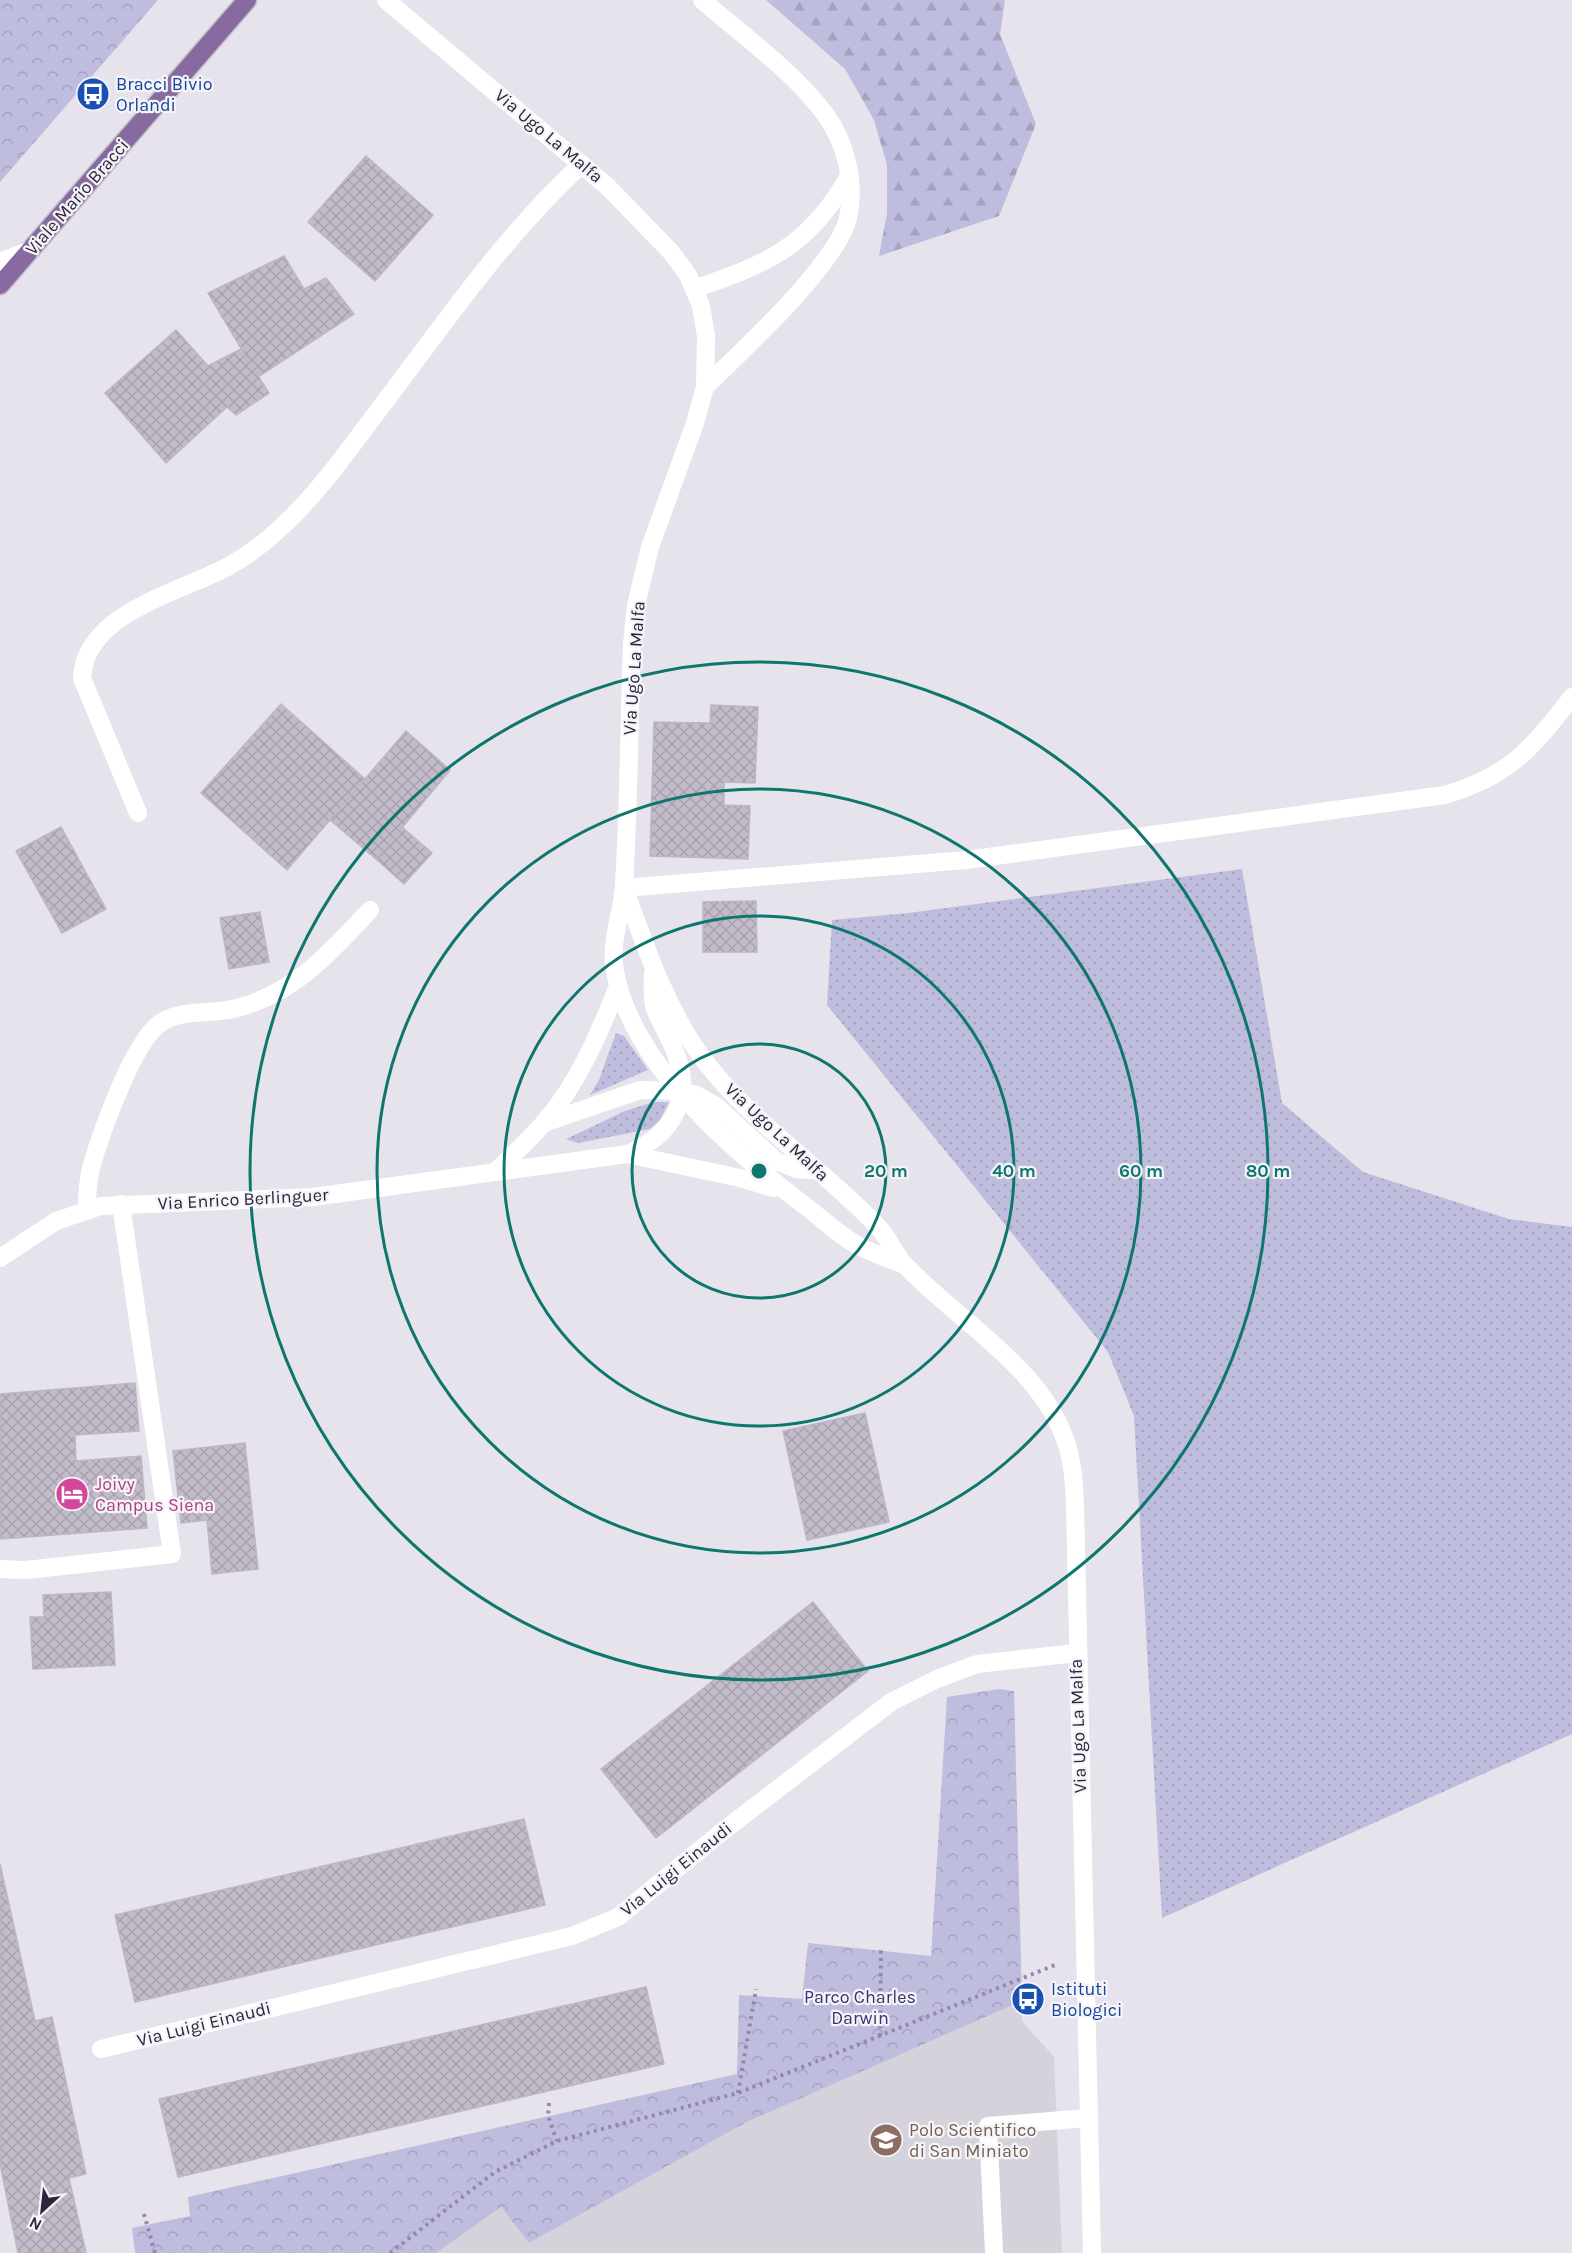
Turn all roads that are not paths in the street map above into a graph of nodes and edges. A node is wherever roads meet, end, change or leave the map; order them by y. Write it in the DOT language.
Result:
graph roads {
  1 [pos="247,0"];
  2 [pos="702,0"];
  3 [pos="392,5"];
  4 [pos="582,164"];
  5 [pos="849,177"];
  6 [pos="31,250"];
  7 [pos="0,262"];
  8 [pos="0,285"];
  9 [pos="694,289"];
  10 [pos="705,387"];
  11 [pos="1572,698"];
  12 [pos="138,813"];
  13 [pos="624,888"];
  14 [pos="370,910"];
  15 [pos="653,965"];
  16 [pos="618,986"];
  17 [pos="680,1091"];
  18 [pos="544,1123"];
  19 [pos="627,1154"];
  20 [pos="497,1170"];
  21 [pos="815,1170"];
  22 [pos="786,1191"];
  23 [pos="121,1204"];
  24 [pos="87,1208"];
  25 [pos="0,1258"];
  26 [pos="905,1265"];
  27 [pos="0,1569"];
  28 [pos="1076,1653"];
  29 [pos="101,2049"];
  30 [pos="1088,2118"];
  31 [pos="994,2253"];
  32 [pos="1092,2253"];
  1 -- 6 [label="main road, Viale Mario Bracci"];
  2 -- 5 [label="street"];
  3 -- 4 [label="street, Via Ugo La Malfa"];
  4 -- 9 [label="street, Via Ugo La Malfa"];
  4 -- 12 [label="street"];
  5 -- 9 [label="street"];
  5 -- 10 [label="street"];
  6 -- 7 [label="street"];
  6 -- 8 [label="main road, Viale Mario Bracci"];
  9 -- 10 [label="street, Via Ugo La Malfa"];
  10 -- 13 [label="street, Via Ugo La Malfa"];
  11 -- 13 [label="street"];
  13 -- 15 [label="street, Via Ugo La Malfa"];
  13 -- 16 [label="street, Via Ugo La Malfa"];
  14 -- 24 [label="street"];
  15 -- 17 [label="street, Via Enrico Berlinguer"];
  15 -- 21 [label="street, Via Ugo La Malfa"];
  16 -- 17 [label="street, Via Ugo La Malfa"];
  16 -- 18 [label="street"];
  17 -- 18 [label="street"];
  17 -- 19 [label="street, Via Enrico Berlinguer"];
  17 -- 21 [label="street"];
  17 -- 22 [label="street, Via Ugo La Malfa"];
  18 -- 20 [label="street"];
  19 -- 20 [label="street, Via Enrico Berlinguer"];
  19 -- 22 [label="street, Via Enrico Berlinguer"];
  20 -- 23 [label="street, Via Enrico Berlinguer"];
  21 -- 26 [label="street, Via Ugo La Malfa"];
  22 -- 26 [label="street, Via Ugo La Malfa"];
  23 -- 24 [label="street, Via Enrico Berlinguer"];
  23 -- 27 [label="street"];
  24 -- 25 [label="street, Via Enrico Berlinguer"];
  26 -- 28 [label="street, Via Ugo La Malfa"];
  28 -- 29 [label="street, Via Luigi Einaudi"];
  28 -- 30 [label="street, Via Ugo La Malfa"];
  30 -- 31 [label="street"];
  30 -- 32 [label="street, Via Ugo La Malfa"];
}
